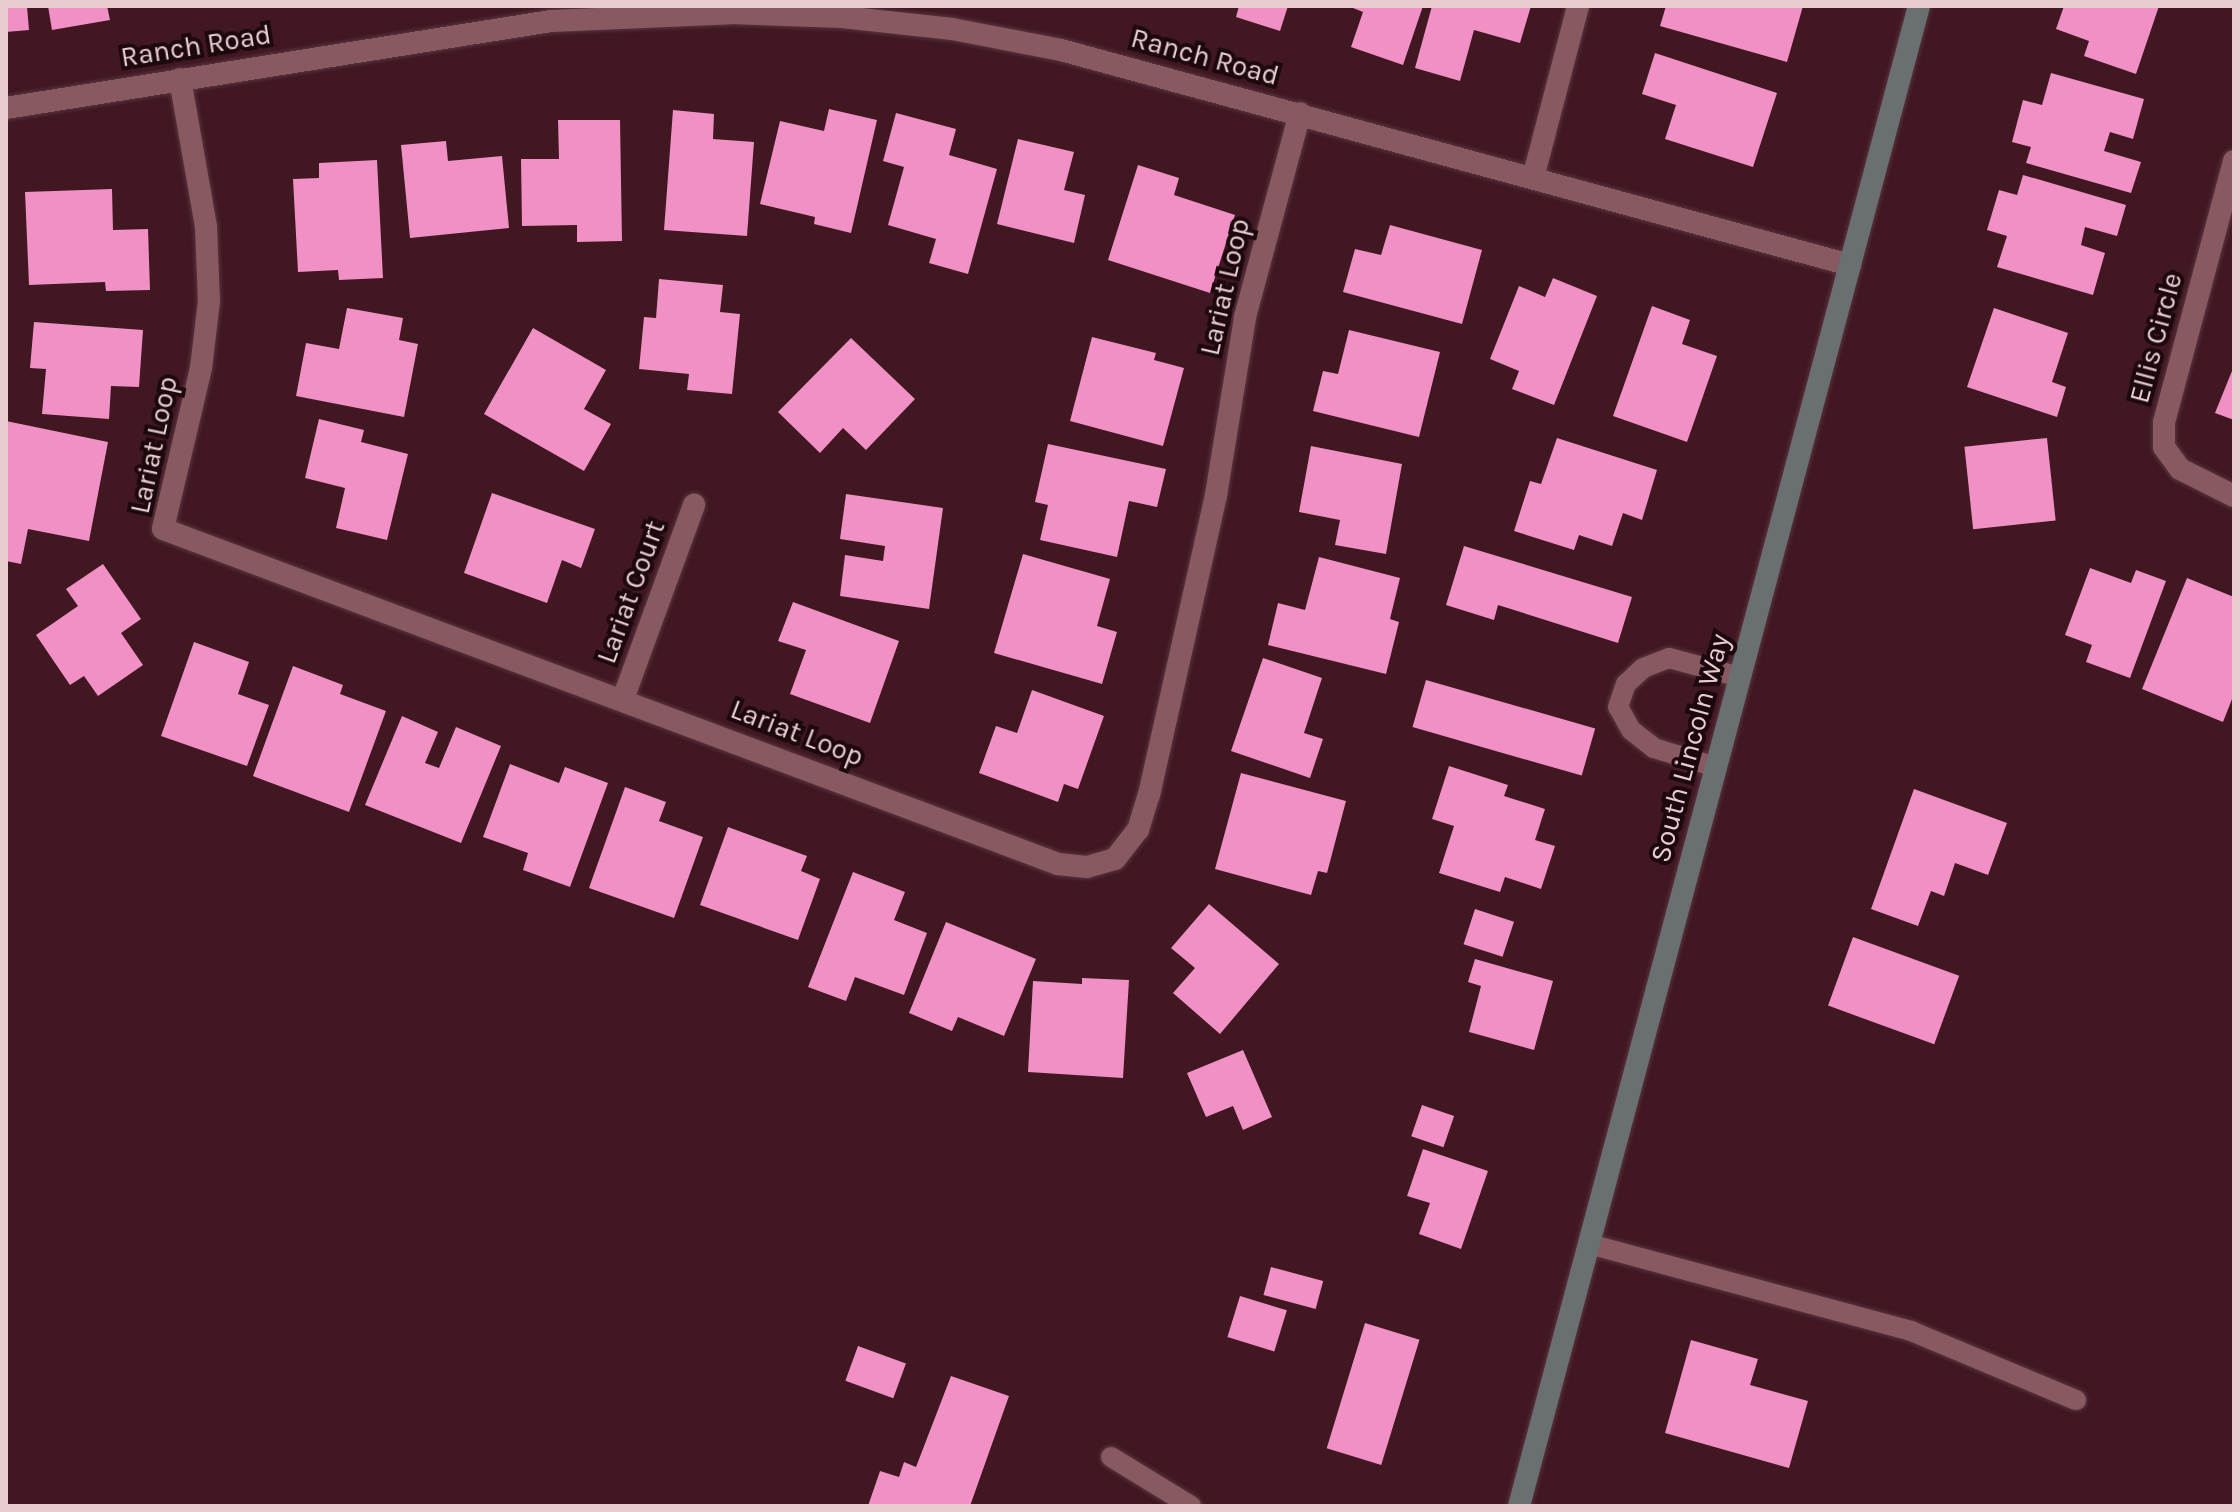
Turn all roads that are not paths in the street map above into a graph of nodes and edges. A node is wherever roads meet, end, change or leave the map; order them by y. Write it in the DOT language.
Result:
graph roads {
  1 [pos="1578,6"];
  2 [pos="1919,6"];
  3 [pos="550,14"];
  4 [pos="180,79"];
  5 [pos="6,108"];
  6 [pos="1300,113"];
  7 [pos="2234,161"];
  8 [pos="1533,178"];
  9 [pos="1850,265"];
  10 [pos="2234,496"];
  11 [pos="694,505"];
  12 [pos="1740,677"];
  13 [pos="623,699"];
  14 [pos="1716,767"];
  15 [pos="1589,1244"];
  16 [pos="2076,1400"];
  17 [pos="1111,1457"];
  18 [pos="1191,1506"];
  19 [pos="1519,1506"];
  1 -- 8 [label="street"];
  2 -- 9 [label="main road, South Lincoln Way"];
  3 -- 4 [label="street, Ranch Road"];
  3 -- 6 [label="street, Ranch Road"];
  4 -- 5 [label="street, Ranch Road"];
  4 -- 13 [label="street, Lariat Loop"];
  6 -- 8 [label="street, Ranch Road"];
  6 -- 13 [label="street, Lariat Loop"];
  7 -- 10 [label="street, Ellis Circle"];
  8 -- 9 [label="street, Ranch Road"];
  9 -- 12 [label="main road, South Lincoln Way"];
  11 -- 13 [label="street, Lariat Court"];
  12 -- 14 [label="main road, South Lincoln Way"];
  12 -- 14 [label="lane"];
  14 -- 15 [label="main road, South Lincoln Way"];
  15 -- 16 [label="lane"];
  15 -- 19 [label="main road, South Lincoln Way"];
  17 -- 18 [label="lane"];
}
